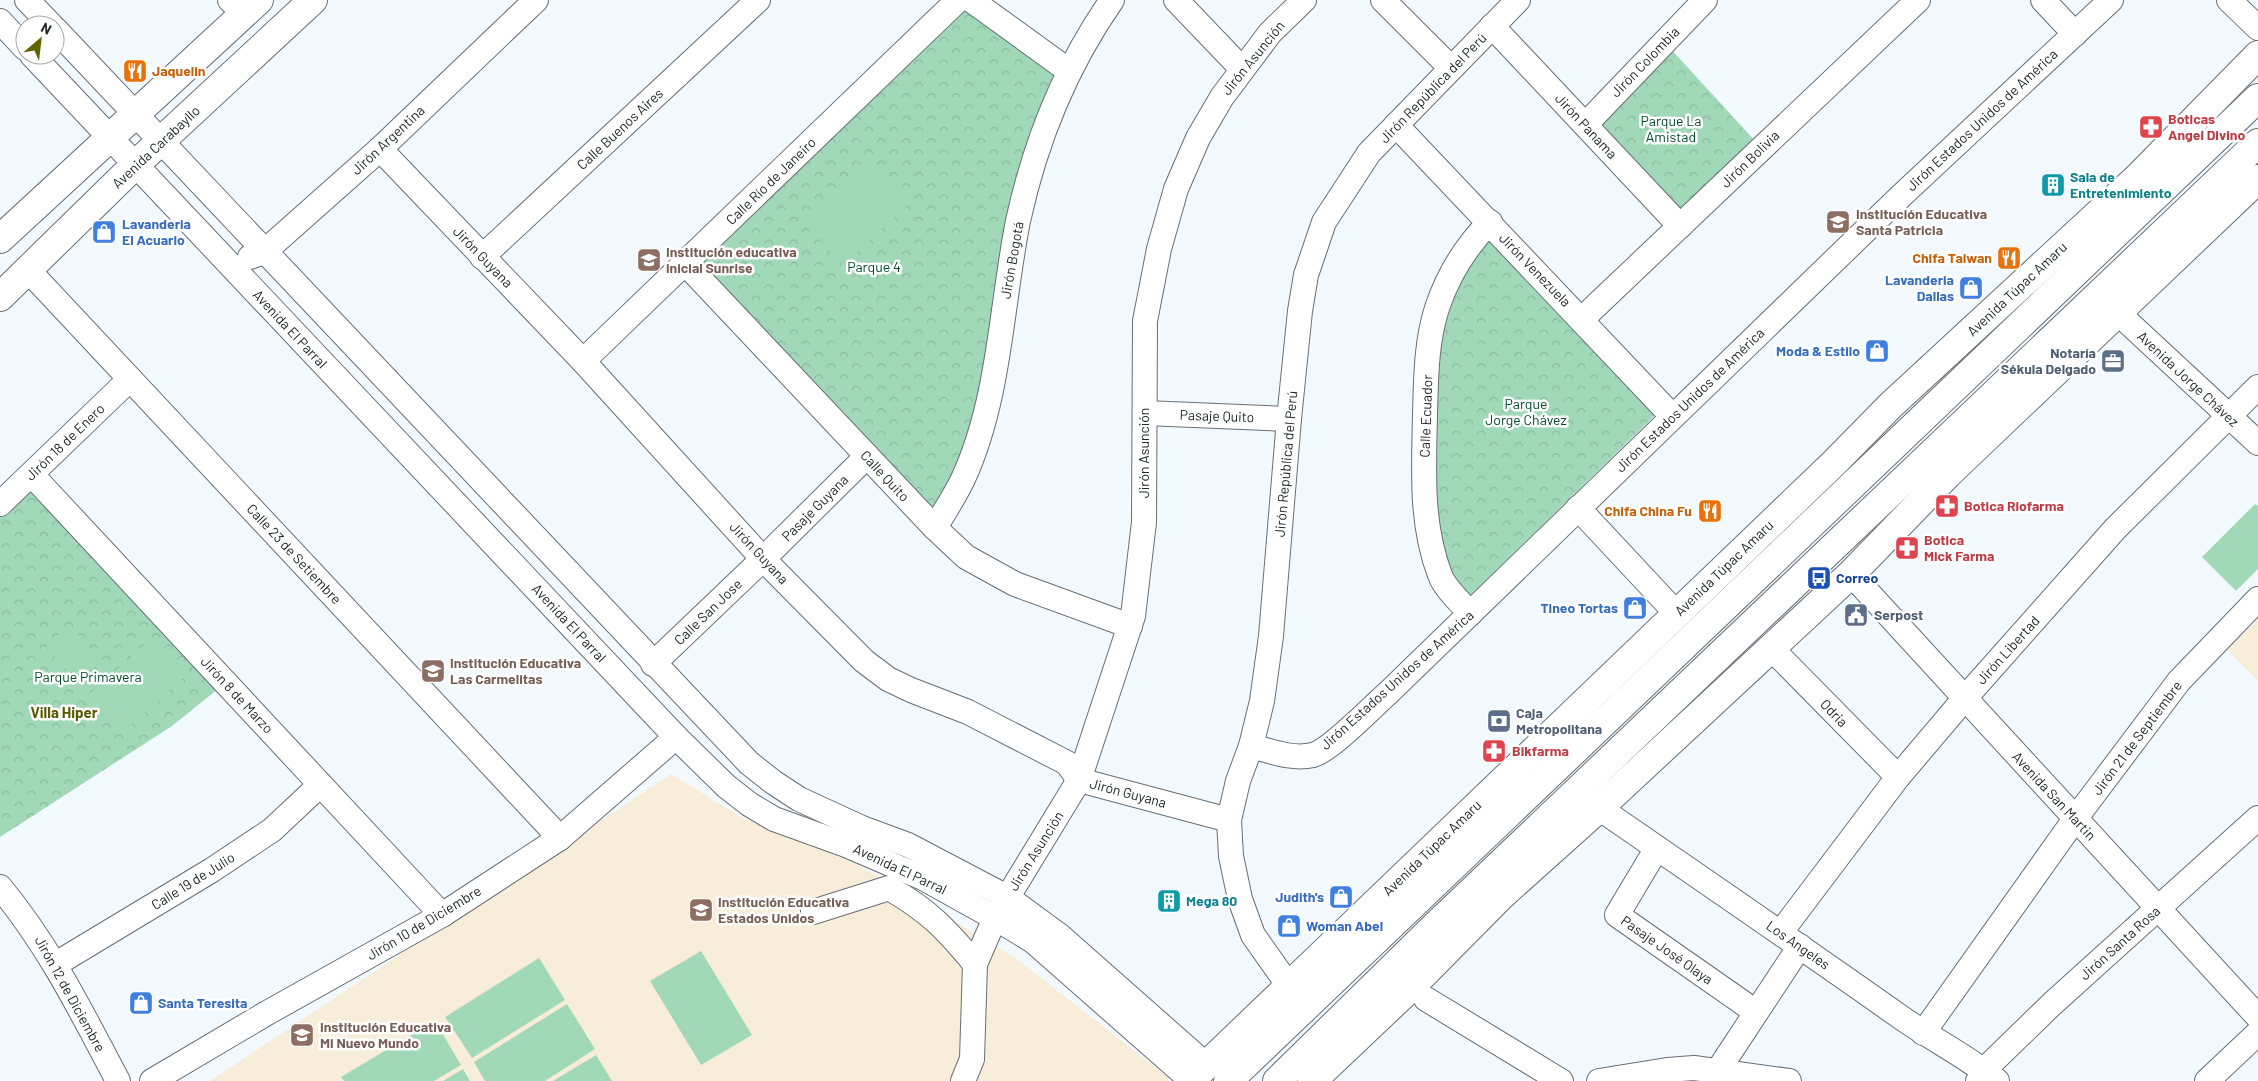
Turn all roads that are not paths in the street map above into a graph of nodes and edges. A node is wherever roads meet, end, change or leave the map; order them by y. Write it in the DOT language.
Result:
graph roads {
  1 [pos="27,0"];
  2 [pos="313,0"];
  3 [pos="536,0"];
  4 [pos="758,0"];
  5 [pos="958,0"];
  6 [pos="971,0"];
  7 [pos="1112,0"];
  8 [pos="1176,0"];
  9 [pos="1304,0"];
  10 [pos="1383,0"];
  11 [pos="1518,0"];
  12 [pos="1705,0"];
  13 [pos="1918,0"];
  14 [pos="2043,0"];
  15 [pos="2111,0"];
  16 [pos="2230,0"];
  17 [pos="244,5"];
  18 [pos="41,15"];
  19 [pos="0,21"];
  20 [pos="1492,26"];
  21 [pos="2258,28"];
  22 [pos="2075,34"];
  23 [pos="15,37"];
  24 [pos="65,41"];
  25 [pos="2258,55"];
  26 [pos="41,65"];
  27 [pos="1242,68"];
  28 [pos="1451,68"];
  29 [pos="1069,71"];
  30 [pos="2258,98"];
  31 [pos="135,115"];
  32 [pos="1586,124"];
  33 [pos="1396,125"];
  34 [pos="110,140"];
  35 [pos="161,142"];
  36 [pos="2258,143"];
  37 [pos="380,148"];
  38 [pos="135,166"];
  39 [pos="2258,179"];
  40 [pos="1490,222"];
  41 [pos="1680,226"];
  42 [pos="0,239"];
  43 [pos="264,252"];
  44 [pos="482,257"];
  45 [pos="685,263"];
  46 [pos="229,264"];
  47 [pos="28,270"];
  48 [pos="0,297"];
  49 [pos="2119,314"];
  50 [pos="1582,319"];
  51 [pos="583,361"];
  52 [pos="130,379"];
  53 [pos="2258,387"];
  54 [pos="1145,413"];
  55 [pos="1672,416"];
  56 [pos="2229,416"];
  57 [pos="1289,419"];
  58 [pos="2258,443"];
  59 [pos="867,456"];
  60 [pos="32,475"];
  61 [pos="0,504"];
  62 [pos="1578,508"];
  63 [pos="934,528"];
  64 [pos="763,559"];
  65 [pos="1851,574"];
  66 [pos="2258,599"];
  67 [pos="1470,614"];
  68 [pos="1676,614"];
  69 [pos="1130,626"];
  70 [pos="1771,648"];
  71 [pos="653,664"];
  72 [pos="1964,698"];
  73 [pos="676,736"];
  74 [pos="1251,746"];
  75 [pos="1898,777"];
  76 [pos="1079,780"];
  77 [pos="320,785"];
  78 [pos="1599,808"];
  79 [pos="2258,818"];
  80 [pos="2075,819"];
  81 [pos="1229,820"];
  82 [pos="560,838"];
  83 [pos="1657,848"];
  84 [pos="0,887"];
  85 [pos="1007,897"];
  86 [pos="2159,908"];
  87 [pos="813,912"];
  88 [pos="442,915"];
  89 [pos="996,918"];
  90 [pos="1781,932"];
  91 [pos="1800,946"];
  92 [pos="56,964"];
  93 [pos="975,964"];
  94 [pos="1289,986"];
  95 [pos="1426,999"];
  96 [pos="1756,1012"];
  97 [pos="2258,1017"];
  98 [pos="1923,1033"];
  99 [pos="2258,1033"];
  100 [pos="1196,1075"];
  101 [pos="1719,1076"];
  102 [pos="1986,1077"];
  103 [pos="118,1081"];
  104 [pos="152,1081"];
  105 [pos="963,1081"];
  106 [pos="1228,1081"];
  107 [pos="1277,1081"];
  108 [pos="1312,1081"];
  109 [pos="1561,1081"];
  110 [pos="1599,1081"];
  111 [pos="1789,1081"];
  112 [pos="2207,1081"];
  1 -- 18 [label="street"];
  2 -- 35 [label="main road, Avenida Carabayllo"];
  3 -- 37 [label="street, Jirón Argentina"];
  4 -- 44 [label="street, Calle Buenos Aires"];
  5 -- 45 [label="street, Calle Río de Janeiro"];
  6 -- 29 [label="street"];
  7 -- 29 [label="street, Jirón Bogotá"];
  8 -- 27 [label="street"];
  9 -- 27 [label="street, Jirón Asunción"];
  10 -- 28 [label="street"];
  11 -- 20 [label="street, Jirón República del Perú"];
  12 -- 32 [label="street, Jirón Colombia"];
  13 -- 41 [label="street, Jirón Bolivia"];
  14 -- 22 [label="street"];
  15 -- 22 [label="street, Jirón Estados Unidos de América"];
  16 -- 21 [label="street"];
  17 -- 31 [label="main road"];
  19 -- 23 [label="street"];
  20 -- 28 [label="street, Jirón República del Perú"];
  20 -- 32 [label="street, Jirón Panama"];
  22 -- 55 [label="street, Jirón Estados Unidos de América"];
  24 -- 31 [label="street, Avenida El Parral"];
  25 -- 68 [label="main road, Avenida Túpac Amaru"];
  26 -- 34 [label="street, Avenida El Parral"];
  27 -- 54 [label="street, Jirón Asunción"];
  28 -- 33 [label="street, Jirón República del Perú"];
  29 -- 63 [label="street, Jirón Bogotá"];
  30 -- 106 [label="main road, Avenida Túpac Amaru"];
  31 -- 34 [label="main road"];
  31 -- 35 [label="street, Avenida El Parral"];
  32 -- 41 [label="street, Jirón Panama"];
  33 -- 40 [label="street, Jirón Venezuela"];
  33 -- 57 [label="street, Jirón República del Perú"];
  34 -- 38 [label="street, Avenida El Parral"];
  34 -- 42 [label="main road"];
  35 -- 38 [label="main road, Avenida Carabayllo"];
  35 -- 43 [label="street, Avenida El Parral"];
  36 -- 107 [label="main road"];
  37 -- 43 [label="street, Jirón Argentina"];
  37 -- 44 [label="street, Jirón Guyana"];
  38 -- 46 [label="street, Avenida El Parral"];
  38 -- 47 [label="main road, Avenida Carabayllo"];
  39 -- 49 [label="main road"];
  40 -- 50 [label="street, Jirón Venezuela"];
  40 -- 67 [label="street, Calle Ecuador"];
  41 -- 50 [label="street, Jirón Bolivia"];
  43 -- 46 [label="street, Jirón Argentina"];
  43 -- 71 [label="street, Avenida El Parral"];
  44 -- 51 [label="street, Jirón Guyana"];
  45 -- 51 [label="street, Calle Río de Janeiro"];
  45 -- 59 [label="street, Calle Quito"];
  46 -- 73 [label="street, Avenida El Parral"];
  47 -- 48 [label="main road, Avenida Carabayllo"];
  47 -- 52 [label="street, Calle 23 de Setiembre"];
  49 -- 56 [label="street, Avenida Jorge Chávez"];
  49 -- 65 [label="main road"];
  50 -- 55 [label="street, Jirón Venezuela"];
  51 -- 64 [label="street, Jirón Guyana"];
  52 -- 60 [label="street, Jirón 18 de Enero"];
  52 -- 82 [label="street, Calle 23 de Setiembre"];
  53 -- 56 [label="street, Jirón Libertad"];
  54 -- 57 [label="street, Pasaje Quito"];
  54 -- 69 [label="street, Jirón Asunción"];
  55 -- 62 [label="street, Jirón Estados Unidos de América"];
  56 -- 58 [label="street, Avenida Jorge Chávez"];
  56 -- 72 [label="street, Jirón Libertad"];
  57 -- 74 [label="street, Jirón República del Perú"];
  59 -- 63 [label="street, Calle Quito"];
  59 -- 64 [label="street, Pasaje Guyana"];
  60 -- 61 [label="street, Jirón 18 de Enero"];
  60 -- 77 [label="street, Jirón 8 de Marzo"];
  62 -- 67 [label="street, Jirón Estados Unidos de América"];
  62 -- 68 [label="street"];
  63 -- 69 [label="street, Calle Quito"];
  64 -- 71 [label="street, Calle San Jose"];
  64 -- 76 [label="street, Jirón Guyana"];
  65 -- 70 [label="main road"];
  65 -- 72 [label="street, Avenida San Martin"];
  66 -- 80 [label="street, Jirón 21 de Septiembre"];
  67 -- 74 [label="street, Jirón Estados Unidos de América"];
  68 -- 94 [label="main road, Avenida Túpac Amaru"];
  69 -- 76 [label="street, Jirón Asunción"];
  70 -- 75 [label="street, Odria"];
  70 -- 78 [label="main road"];
  71 -- 85 [label="street, Avenida El Parral"];
  72 -- 75 [label="street, Jirón Libertad"];
  72 -- 80 [label="street, Avenida San Martin"];
  73 -- 82 [label="street, Jirón 10 de Diciembre"];
  73 -- 89 [label="street, Avenida El Parral"];
  74 -- 81 [label="street, Jirón República del Perú"];
  75 -- 90 [label="street, Jirón Libertad"];
  76 -- 81 [label="street, Jirón Guyana"];
  76 -- 85 [label="street, Jirón Asunción"];
  77 -- 88 [label="street, Jirón 8 de Marzo"];
  77 -- 92 [label="street, Calle 19 de Julio"];
  78 -- 83 [label="street, Los Angeles"];
  78 -- 108 [label="main road"];
  79 -- 86 [label="street, Jirón Santa Rosa"];
  80 -- 86 [label="street, Avenida San Martin"];
  80 -- 98 [label="street, Jirón 21 de Septiembre"];
  81 -- 94 [label="street, Jirón República del Perú"];
  82 -- 88 [label="street, Jirón 10 de Diciembre"];
  83 -- 90 [label="street, Los Angeles"];
  83 -- 96 [label="street, Pasaje José Olaya"];
  84 -- 92 [label="street, Jirón 12 de Diciembre"];
  85 -- 89 [label="street, Jirón Asunción"];
  85 -- 100 [label="street, Avenida El Parral"];
  86 -- 97 [label="street, Avenida San Martin"];
  86 -- 102 [label="street, Jirón Santa Rosa"];
  87 -- 93 [label="street"];
  88 -- 104 [label="street, Jirón 10 de Diciembre"];
  89 -- 93 [label="street, Jirón Asunción"];
  89 -- 100 [label="street, Avenida El Parral"];
  90 -- 91 [label="street, Los Angeles"];
  91 -- 96 [label="street"];
  91 -- 98 [label="street, Los Angeles"];
  92 -- 103 [label="street, Jirón 12 de Diciembre"];
  93 -- 105 [label="street"];
  94 -- 100 [label="main road, Avenida Túpac Amaru"];
  95 -- 109 [label="street"];
  96 -- 101 [label="street"];
  98 -- 102 [label="street, Los Angeles"];
  99 -- 112 [label="street"];
  101 -- 110 [label="street"];
  101 -- 111 [label="street"];
}
